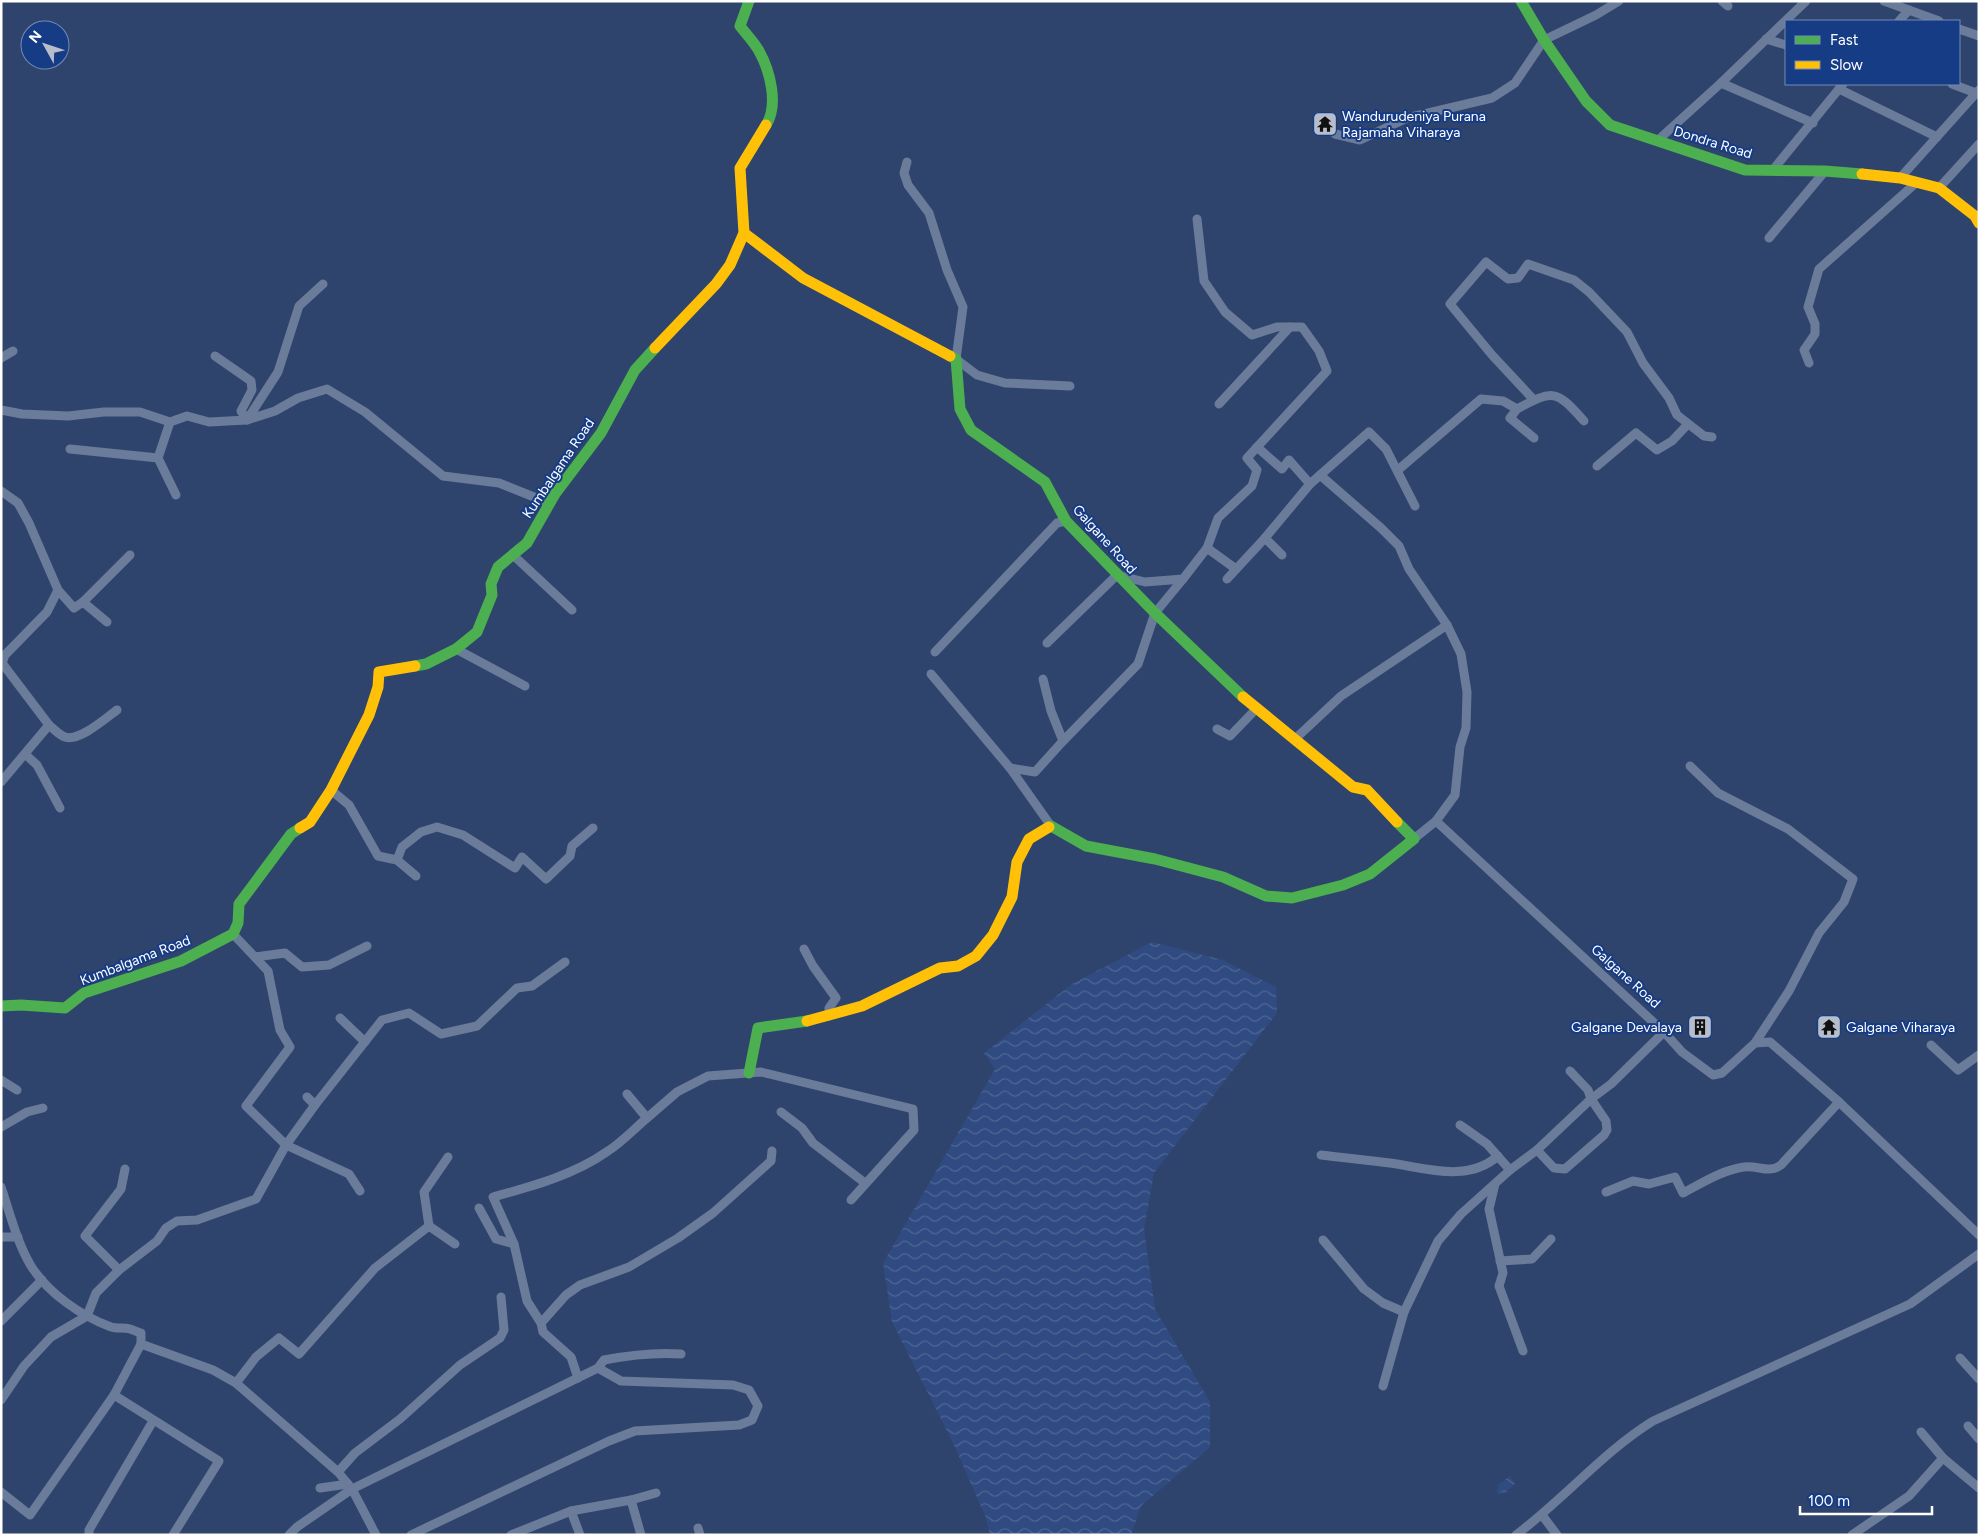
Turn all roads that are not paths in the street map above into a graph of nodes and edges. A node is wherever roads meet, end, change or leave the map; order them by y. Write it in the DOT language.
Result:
graph roads {
  1 [pos="749,1"];
  2 [pos="1521,1"];
  3 [pos="1619,1"];
  4 [pos="1806,1"];
  5 [pos="1884,1"];
  6 [pos="1909,10"];
  7 [pos="1786,20"];
  8 [pos="1900,20"];
  9 [pos="1936,20"];
  10 [pos="1785,21"];
  11 [pos="1960,29"];
  12 [pos="1979,36"];
  13 [pos="1766,39"];
  14 [pos="1544,40"];
  15 [pos="1785,45"];
  16 [pos="1721,83"];
  17 [pos="1956,85"];
  18 [pos="1841,86"];
  19 [pos="1977,91"];
  20 [pos="1812,123"];
  21 [pos="1335,134"];
  22 [pos="1937,137"];
  23 [pos="1657,141"];
  24 [pos="1979,144"];
  25 [pos="907,162"];
  26 [pos="1772,171"];
  27 [pos="1825,171"];
  28 [pos="1900,178"];
  29 [pos="1917,182"];
  30 [pos="1939,188"];
  31 [pos="1977,217"];
  32 [pos="1197,219"];
  33 [pos="744,233"];
  34 [pos="1769,238"];
  35 [pos="323,284"];
  36 [pos="1290,327"];
  37 [pos="13,351"];
  38 [pos="215,356"];
  39 [pos="1,358"];
  40 [pos="956,359"];
  41 [pos="1809,363"];
  42 [pos="1070,386"];
  43 [pos="1534,400"];
  44 [pos="1219,404"];
  45 [pos="1517,409"];
  46 [pos="1,410"];
  47 [pos="247,420"];
  48 [pos="1584,421"];
  49 [pos="170,422"];
  50 [pos="1688,424"];
  51 [pos="1712,437"];
  52 [pos="1534,438"];
  53 [pos="1257,447"];
  54 [pos="70,449"];
  55 [pos="158,458"];
  56 [pos="1597,466"];
  57 [pos="1398,470"];
  58 [pos="1320,475"];
  59 [pos="1310,484"];
  60 [pos="1,491"];
  61 [pos="176,494"];
  62 [pos="555,494"];
  63 [pos="1415,506"];
  64 [pos="1066,521"];
  65 [pos="1265,538"];
  66 [pos="1207,548"];
  67 [pos="130,555"];
  68 [pos="1282,555"];
  69 [pos="513,556"];
  70 [pos="1236,569"];
  71 [pos="1117,575"];
  72 [pos="1183,579"];
  73 [pos="1227,579"];
  74 [pos="58,590"];
  75 [pos="83,602"];
  76 [pos="572,610"];
  77 [pos="1155,613"];
  78 [pos="107,622"];
  79 [pos="1447,625"];
  80 [pos="1047,643"];
  81 [pos="456,649"];
  82 [pos="935,652"];
  83 [pos="931,674"];
  84 [pos="1043,679"];
  85 [pos="525,686"];
  86 [pos="1257,708"];
  87 [pos="117,710"];
  88 [pos="49,725"];
  89 [pos="1216,729"];
  90 [pos="1294,739"];
  91 [pos="1063,741"];
  92 [pos="25,754"];
  93 [pos="1690,766"];
  94 [pos="1010,768"];
  95 [pos="1,782"];
  96 [pos="332,790"];
  97 [pos="60,808"];
  98 [pos="1436,821"];
  99 [pos="1051,826"];
  100 [pos="593,828"];
  101 [pos="1414,839"];
  102 [pos="398,860"];
  103 [pos="416,876"];
  104 [pos="1314,892"];
  105 [pos="233,934"];
  106 [pos="367,946"];
  107 [pos="804,949"];
  108 [pos="254,957"];
  109 [pos="565,962"];
  110 [pos="1,1006"];
  111 [pos="829,1016"];
  112 [pos="340,1018"];
  113 [pos="1664,1032"];
  114 [pos="365,1042"];
  115 [pos="1755,1043"];
  116 [pos="1931,1044"];
  117 [pos="1979,1055"];
  118 [pos="1570,1071"];
  119 [pos="750,1073"];
  120 [pos="1,1080"];
  121 [pos="17,1090"];
  122 [pos="627,1094"];
  123 [pos="307,1097"];
  124 [pos="1591,1099"];
  125 [pos="1839,1102"];
  126 [pos="315,1105"];
  127 [pos="43,1108"];
  128 [pos="781,1112"];
  129 [pos="646,1118"];
  130 [pos="1460,1125"];
  131 [pos="1,1127"];
  132 [pos="286,1145"];
  133 [pos="772,1150"];
  134 [pos="1537,1150"];
  135 [pos="1321,1155"];
  136 [pos="1498,1156"];
  137 [pos="448,1157"];
  138 [pos="125,1169"];
  139 [pos="1510,1170"];
  140 [pos="865,1183"];
  141 [pos="1496,1184"];
  142 [pos="1,1187"];
  143 [pos="360,1191"];
  144 [pos="1606,1192"];
  145 [pos="851,1200"];
  146 [pos="478,1208"];
  147 [pos="430,1226"];
  148 [pos="1979,1235"];
  149 [pos="1,1237"];
  150 [pos="18,1237"];
  151 [pos="1551,1239"];
  152 [pos="1324,1240"];
  153 [pos="455,1244"];
  154 [pos="514,1244"];
  155 [pos="1979,1254"];
  156 [pos="1500,1260"];
  157 [pos="119,1270"];
  158 [pos="42,1280"];
  159 [pos="501,1297"];
  160 [pos="1404,1312"];
  161 [pos="87,1316"];
  162 [pos="1,1321"];
  163 [pos="541,1323"];
  164 [pos="142,1344"];
  165 [pos="1523,1351"];
  166 [pos="681,1354"];
  167 [pos="1960,1358"];
  168 [pos="598,1368"];
  169 [pos="578,1378"];
  170 [pos="1979,1379"];
  171 [pos="236,1383"];
  172 [pos="1383,1386"];
  173 [pos="114,1395"];
  174 [pos="1,1400"];
  175 [pos="153,1421"];
  176 [pos="1968,1426"];
  177 [pos="1921,1432"];
  178 [pos="1979,1439"];
  179 [pos="1943,1458"];
  180 [pos="338,1472"];
  181 [pos="350,1487"];
  182 [pos="320,1488"];
  183 [pos="1979,1488"];
  184 [pos="1,1492"];
  185 [pos="656,1493"];
  186 [pos="631,1500"];
  187 [pos="570,1511"];
  188 [pos="1542,1515"];
  189 [pos="513,1534"];
  190 [pos="89,1535"];
  191 [pos="173,1535"];
  192 [pos="290,1535"];
  193 [pos="376,1535"];
  194 [pos="411,1535"];
  195 [pos="580,1535"];
  196 [pos="641,1535"];
  197 [pos="1516,1535"];
  198 [pos="1557,1535"];
  199 [pos="1852,1535"];
  1 -- 33 [label="street, Kumbalgama Road"];
  2 -- 14 [label="street, Dondra Road"];
  3 -- 14 [label="street"];
  4 -- 7 [label="street"];
  5 -- 6 [label="street"];
  6 -- 8 [label="street"];
  6 -- 9 [label="street"];
  10 -- 13 [label="street"];
  11 -- 12 [label="street"];
  13 -- 15 [label="street"];
  13 -- 16 [label="street"];
  14 -- 21 [label="street"];
  14 -- 23 [label="street, Dondra Road"];
  16 -- 20 [label="street"];
  16 -- 23 [label="street"];
  17 -- 19 [label="street"];
  18 -- 20 [label="street"];
  18 -- 22 [label="street"];
  19 -- 22 [label="street"];
  20 -- 26 [label="street"];
  22 -- 28 [label="street"];
  23 -- 26 [label="street, Dondra Road"];
  24 -- 30 [label="street"];
  25 -- 40 [label="street"];
  26 -- 27 [label="street, Dondra Road"];
  27 -- 28 [label="street, Dondra Road"];
  27 -- 34 [label="street"];
  28 -- 29 [label="street, Dondra Road"];
  29 -- 30 [label="street, Dondra Road"];
  29 -- 41 [label="street"];
  30 -- 31 [label="street, Dondra Road"];
  32 -- 36 [label="street"];
  33 -- 40 [label="street"];
  33 -- 62 [label="street, Kumbalgama Road"];
  35 -- 47 [label="street"];
  36 -- 44 [label="street"];
  36 -- 53 [label="street"];
  37 -- 39 [label="street"];
  38 -- 47 [label="street"];
  40 -- 42 [label="street"];
  40 -- 64 [label="street, Galgane Road"];
  43 -- 45 [label="street"];
  43 -- 48 [label="street"];
  43 -- 50 [label="street"];
  45 -- 52 [label="street"];
  45 -- 57 [label="street"];
  46 -- 49 [label="street"];
  47 -- 49 [label="street"];
  47 -- 62 [label="street"];
  49 -- 55 [label="street"];
  50 -- 51 [label="street"];
  50 -- 56 [label="street"];
  53 -- 59 [label="street"];
  53 -- 66 [label="street"];
  54 -- 55 [label="street"];
  55 -- 61 [label="street"];
  57 -- 58 [label="street"];
  57 -- 63 [label="street"];
  58 -- 59 [label="street"];
  58 -- 79 [label="street"];
  59 -- 65 [label="street"];
  60 -- 74 [label="street"];
  62 -- 69 [label="street, Kumbalgama Road"];
  64 -- 71 [label="street, Galgane Road"];
  64 -- 82 [label="street"];
  65 -- 68 [label="street"];
  65 -- 70 [label="street"];
  66 -- 70 [label="street"];
  66 -- 72 [label="street"];
  67 -- 75 [label="street"];
  69 -- 76 [label="street"];
  69 -- 81 [label="street, Kumbalgama Road"];
  70 -- 73 [label="street"];
  71 -- 72 [label="street"];
  71 -- 77 [label="street, Galgane Road"];
  71 -- 80 [label="street"];
  72 -- 77 [label="street"];
  74 -- 75 [label="street"];
  74 -- 88 [label="street"];
  75 -- 78 [label="street"];
  77 -- 86 [label="street, Galgane Road"];
  77 -- 91 [label="street"];
  79 -- 90 [label="street"];
  79 -- 98 [label="street"];
  81 -- 85 [label="street"];
  81 -- 96 [label="street, Kumbalgama Road"];
  83 -- 94 [label="street"];
  84 -- 91 [label="street"];
  86 -- 89 [label="street"];
  86 -- 90 [label="street, Galgane Road"];
  87 -- 88 [label="street"];
  88 -- 92 [label="street"];
  90 -- 101 [label="street, Galgane Road"];
  91 -- 94 [label="street"];
  92 -- 95 [label="street"];
  92 -- 97 [label="street"];
  93 -- 115 [label="street"];
  94 -- 99 [label="street"];
  96 -- 102 [label="street"];
  96 -- 105 [label="street, Kumbalgama Road"];
  98 -- 101 [label="street"];
  98 -- 113 [label="street, Galgane Road"];
  99 -- 101 [label="street"];
  99 -- 111 [label="street"];
  100 -- 102 [label="street"];
  101 -- 104 [label="street"];
  102 -- 103 [label="street"];
  105 -- 108 [label="street"];
  105 -- 110 [label="street, Kumbalgama Road"];
  106 -- 108 [label="street"];
  107 -- 111 [label="street"];
  108 -- 132 [label="street"];
  109 -- 114 [label="street"];
  111 -- 119 [label="street"];
  112 -- 114 [label="street"];
  113 -- 115 [label="street, Galgane Road"];
  113 -- 124 [label="street"];
  114 -- 126 [label="street"];
  115 -- 125 [label="street"];
  116 -- 117 [label="street"];
  118 -- 124 [label="street"];
  119 -- 129 [label="street"];
  119 -- 140 [label="street"];
  120 -- 121 [label="street"];
  122 -- 129 [label="street"];
  123 -- 126 [label="street"];
  124 -- 134 [label="street"];
  124 -- 134 [label="street"];
  125 -- 144 [label="street"];
  125 -- 148 [label="street"];
  126 -- 132 [label="street"];
  127 -- 131 [label="street"];
  128 -- 140 [label="street"];
  129 -- 154 [label="street"];
  130 -- 136 [label="street"];
  132 -- 143 [label="street"];
  132 -- 157 [label="street"];
  133 -- 163 [label="street"];
  134 -- 139 [label="street"];
  135 -- 136 [label="street"];
  136 -- 139 [label="street"];
  137 -- 147 [label="street"];
  138 -- 157 [label="street"];
  139 -- 141 [label="street"];
  140 -- 145 [label="street"];
  141 -- 156 [label="street"];
  141 -- 160 [label="street"];
  142 -- 150 [label="street"];
  146 -- 154 [label="street"];
  147 -- 153 [label="street"];
  147 -- 171 [label="street"];
  149 -- 150 [label="street"];
  150 -- 158 [label="street"];
  151 -- 156 [label="street"];
  152 -- 160 [label="street"];
  154 -- 163 [label="street"];
  155 -- 188 [label="street"];
  156 -- 165 [label="street"];
  157 -- 161 [label="street"];
  158 -- 161 [label="street"];
  158 -- 162 [label="street"];
  159 -- 180 [label="street"];
  160 -- 172 [label="street"];
  161 -- 164 [label="street"];
  161 -- 174 [label="street"];
  163 -- 169 [label="street"];
  164 -- 171 [label="street"];
  164 -- 173 [label="street"];
  166 -- 168 [label="street"];
  167 -- 170 [label="street"];
  168 -- 169 [label="street"];
  168 -- 194 [label="street"];
  169 -- 181 [label="street"];
  171 -- 180 [label="street"];
  173 -- 175 [label="street"];
  173 -- 184 [label="street"];
  175 -- 190 [label="street"];
  175 -- 191 [label="street"];
  176 -- 178 [label="street"];
  177 -- 179 [label="street"];
  179 -- 183 [label="street"];
  179 -- 199 [label="street"];
  180 -- 181 [label="street"];
  181 -- 182 [label="street"];
  181 -- 192 [label="street"];
  181 -- 193 [label="street"];
  185 -- 186 [label="street"];
  186 -- 187 [label="street"];
  186 -- 196 [label="street"];
  187 -- 189 [label="street"];
  187 -- 195 [label="street"];
  188 -- 197 [label="street"];
  188 -- 198 [label="street"];
}
